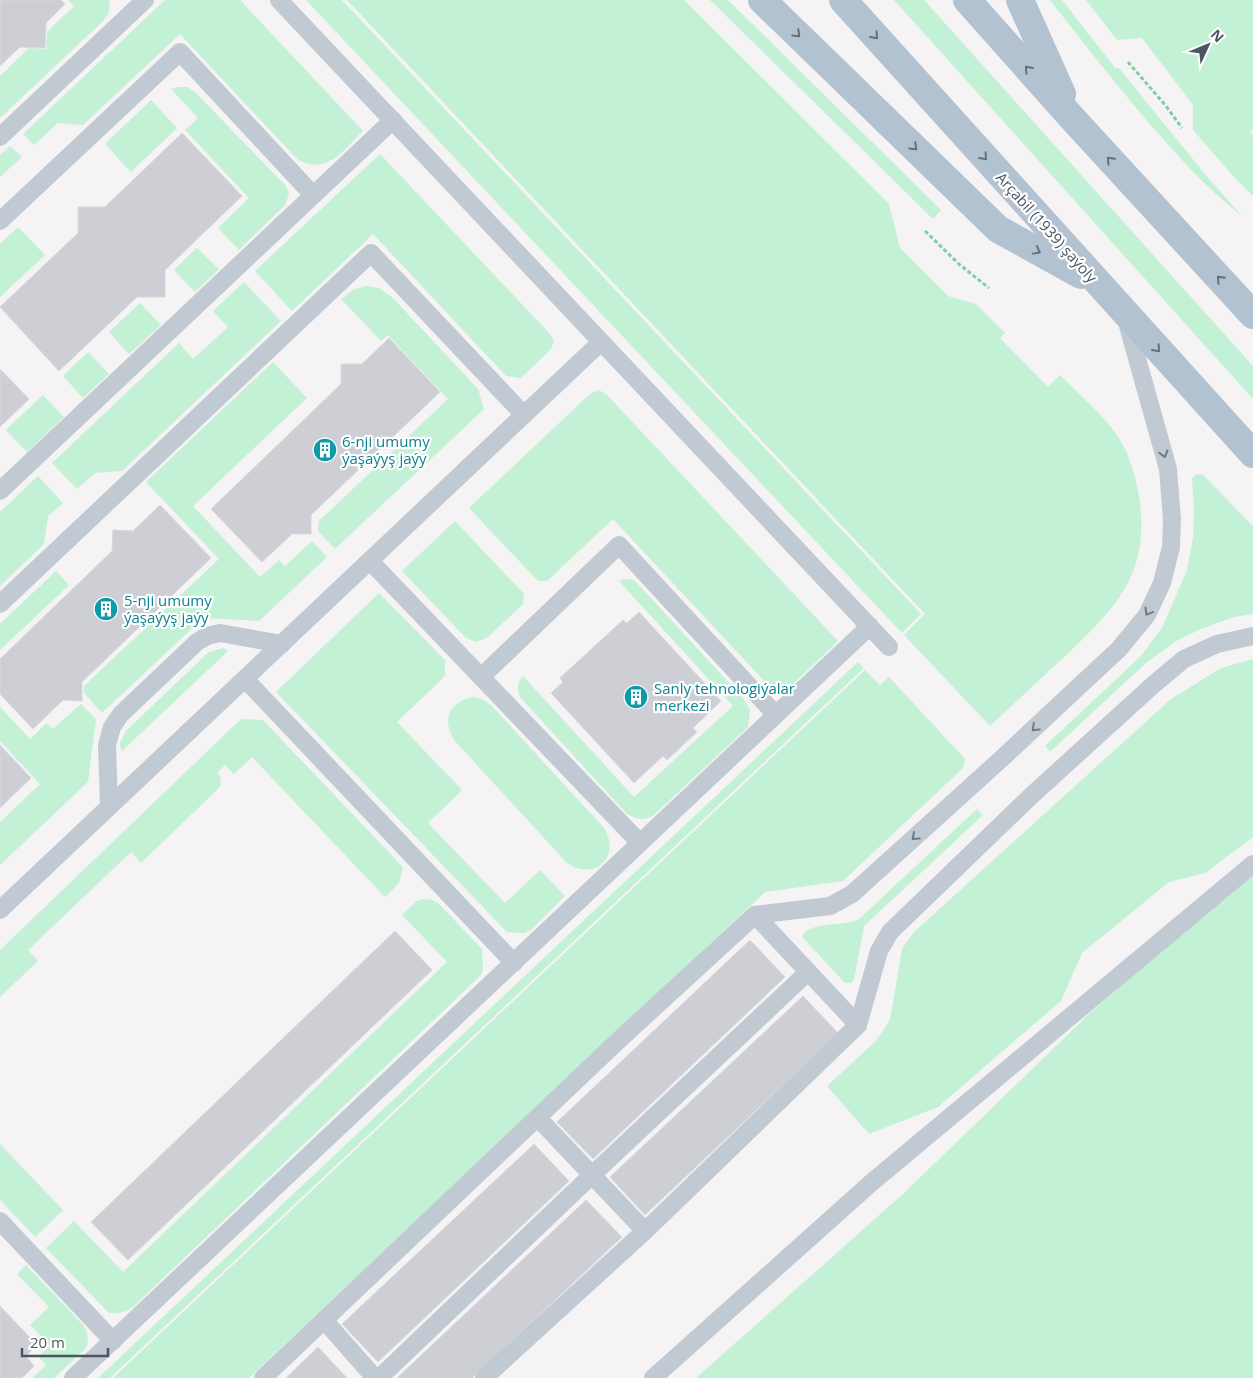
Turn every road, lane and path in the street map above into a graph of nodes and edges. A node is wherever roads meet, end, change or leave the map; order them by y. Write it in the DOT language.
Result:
graph roads {
  1 [pos="279,0"];
  2 [pos="762,0"];
  3 [pos="842,0"];
  4 [pos="967,0"];
  5 [pos="1020,0"];
  6 [pos="140,2"];
  7 [pos="1128,62"];
  8 [pos="1072,118"];
  9 [pos="392,120"];
  10 [pos="1182,128"];
  11 [pos="0,137"];
  12 [pos="314,195"];
  13 [pos="0,221"];
  14 [pos="925,231"];
  15 [pos="1100,285"];
  16 [pos="989,288"];
  17 [pos="1125,313"];
  18 [pos="1253,315"];
  19 [pos="602,342"];
  20 [pos="524,415"];
  21 [pos="1253,454"];
  22 [pos="0,491"];
  23 [pos="370,561"];
  24 [pos="0,604"];
  25 [pos="870,626"];
  26 [pos="1253,636"];
  27 [pos="282,644"];
  28 [pos="889,647"];
  29 [pos="480,677"];
  30 [pos="245,679"];
  31 [pos="776,715"];
  32 [pos="109,806"];
  33 [pos="640,843"];
  34 [pos="1253,864"];
  35 [pos="0,910"];
  36 [pos="754,915"];
  37 [pos="514,963"];
  38 [pos="808,972"];
  39 [pos="858,1025"];
  40 [pos="538,1118"];
  41 [pos="592,1175"];
  42 [pos="0,1221"];
  43 [pos="645,1231"];
  44 [pos="324,1320"];
  45 [pos="113,1341"];
  46 [pos="73,1378"];
  47 [pos="263,1378"];
  48 [pos="375,1378"];
  49 [pos="379,1378"];
  50 [pos="484,1378"];
  51 [pos="653,1378"];
  1 -- 9 [label="lane"];
  2 -- 15 [label="main road, one-way"];
  3 -- 15 [label="main road, Arçabil (1939) şaýoly, one-way"];
  8 -- 4 [label="main road, one-way"];
  5 -- 8 [label="main road"];
  6 -- 11 [label="lane"];
  7 -- 10 [label="path"];
  18 -- 8 [label="main road, one-way"];
  9 -- 12 [label="lane"];
  9 -- 19 [label="lane"];
  12 -- 13 [label="lane"];
  12 -- 22 [label="lane"];
  14 -- 16 [label="path"];
  15 -- 17 [label="main road, Arçabil (1939) şaýoly"];
  17 -- 21 [label="main road, Arçabil (1939) şaýoly, one-way"];
  17 -- 36 [label="lane, one-way"];
  19 -- 20 [label="lane"];
  19 -- 25 [label="lane"];
  20 -- 23 [label="lane"];
  20 -- 24 [label="lane"];
  23 -- 27 [label="lane"];
  23 -- 29 [label="lane"];
  25 -- 28 [label="lane"];
  25 -- 31 [label="lane"];
  26 -- 39 [label="lane"];
  27 -- 30 [label="lane"];
  27 -- 32 [label="lane"];
  29 -- 31 [label="lane"];
  29 -- 33 [label="lane"];
  30 -- 32 [label="lane"];
  30 -- 37 [label="lane"];
  31 -- 33 [label="lane"];
  32 -- 35 [label="lane"];
  33 -- 37 [label="lane"];
  34 -- 51 [label="lane"];
  36 -- 38 [label="lane"];
  36 -- 40 [label="lane"];
  37 -- 45 [label="lane"];
  38 -- 39 [label="lane"];
  38 -- 41 [label="lane"];
  39 -- 43 [label="lane"];
  40 -- 41 [label="lane"];
  40 -- 44 [label="lane"];
  41 -- 43 [label="lane"];
  41 -- 49 [label="lane"];
  42 -- 45 [label="lane"];
  43 -- 50 [label="lane"];
  44 -- 47 [label="lane"];
  44 -- 48 [label="lane"];
  45 -- 46 [label="lane"];
}
